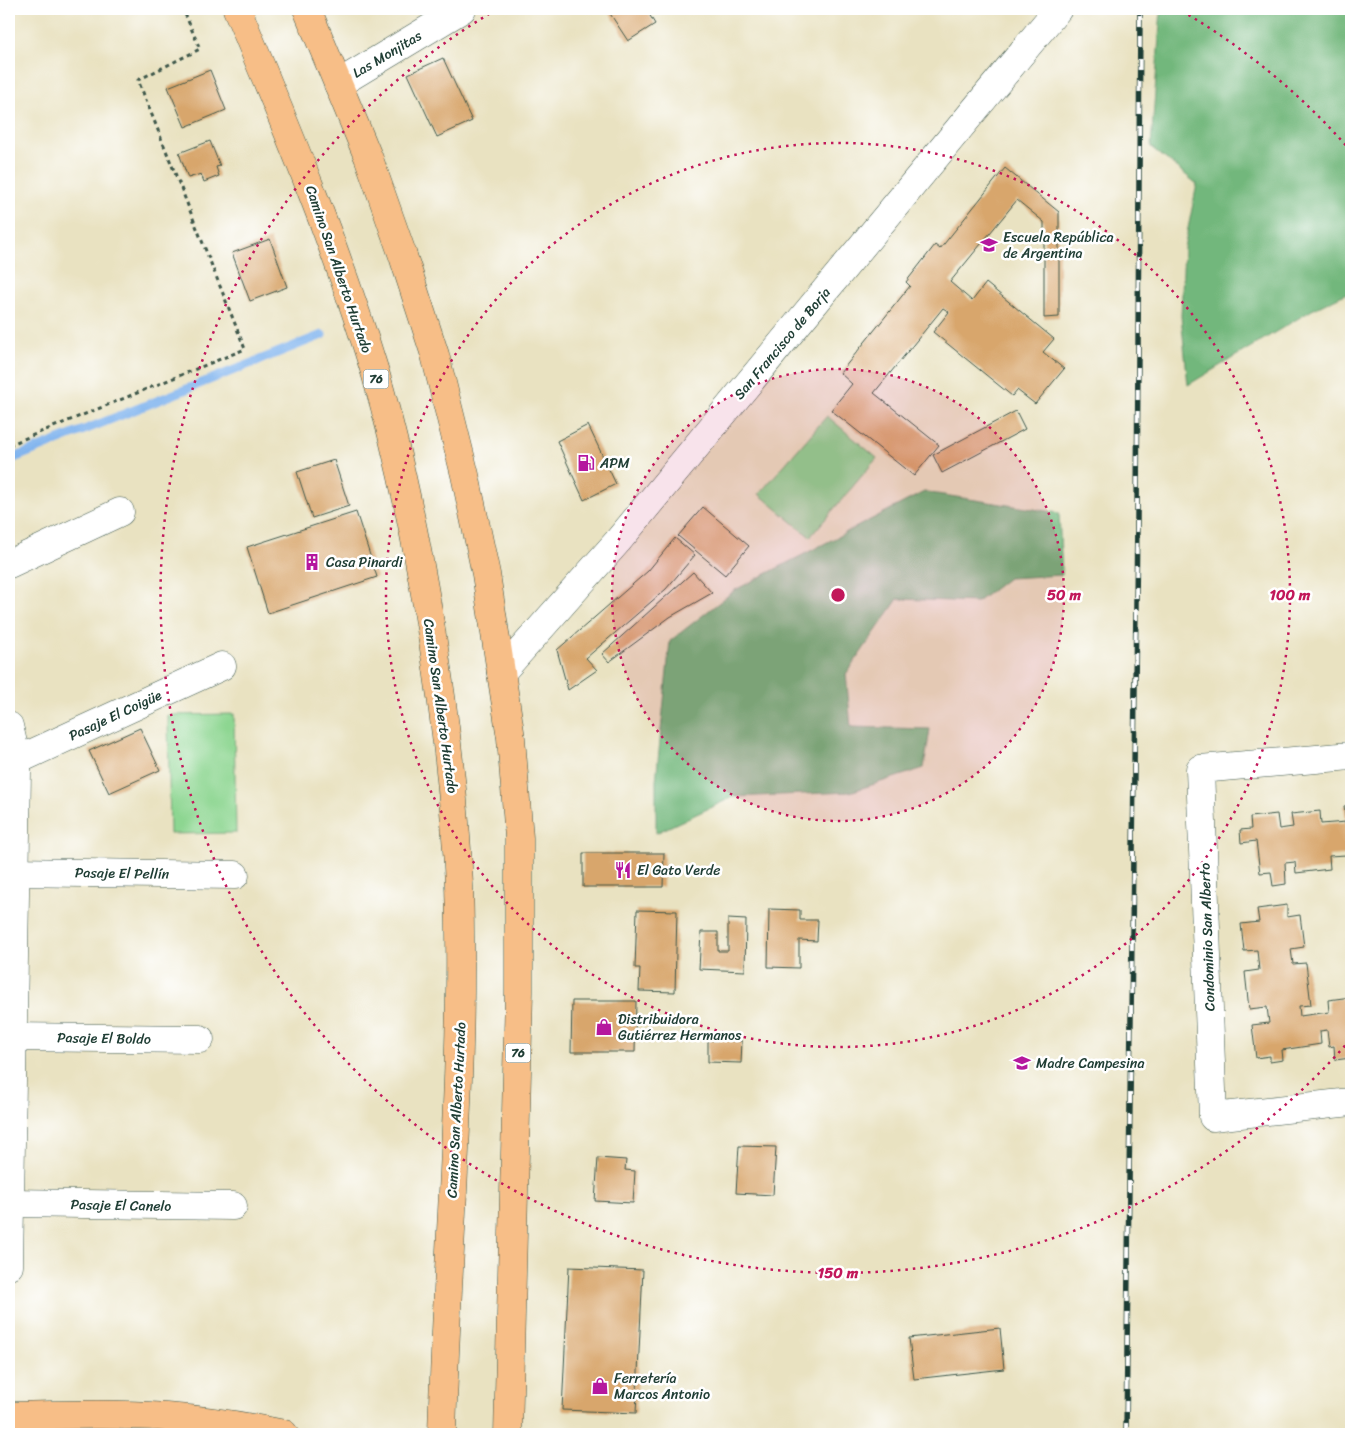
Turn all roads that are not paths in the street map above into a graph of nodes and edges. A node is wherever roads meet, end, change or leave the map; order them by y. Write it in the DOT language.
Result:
graph roads {
  1 [pos="237,9"];
  2 [pos="307,9"];
  3 [pos="462,9"];
  4 [pos="1058,9"];
  5 [pos="338,84"];
  6 [pos="120,512"];
  7 [pos="9,564"];
  8 [pos="222,666"];
  9 [pos="501,673"];
  10 [pos="9,726"];
  11 [pos="1351,756"];
  12 [pos="13,762"];
  13 [pos="12,872"];
  14 [pos="234,874"];
  15 [pos="11,1037"];
  16 [pos="200,1039"];
  17 [pos="1351,1102"];
  18 [pos="9,1204"];
  19 [pos="233,1206"];
  20 [pos="9,1266"];
  21 [pos="9,1416"];
  22 [pos="284,1434"];
  23 [pos="442,1434"];
  24 [pos="508,1434"];
  1 -- 23 [label="main road, Camino San Alberto Hurtado / 76"];
  2 -- 5 [label="main road, 76"];
  3 -- 5 [label="street, Las Monjitas"];
  4 -- 9 [label="street, San Francisco de Borja"];
  5 -- 9 [label="main road, 76"];
  6 -- 7 [label="street"];
  8 -- 12 [label="street, Pasaje El Coigüe"];
  9 -- 24 [label="main road, 76"];
  10 -- 12 [label="street"];
  11 -- 17 [label="street, Condominio San Alberto"];
  12 -- 13 [label="street"];
  13 -- 14 [label="street, Pasaje El Pellín"];
  13 -- 15 [label="street"];
  15 -- 16 [label="street, Pasaje El Boldo"];
  15 -- 18 [label="street"];
  18 -- 19 [label="street, Pasaje El Canelo"];
  18 -- 20 [label="street"];
  21 -- 22 [label="main road"];
}
